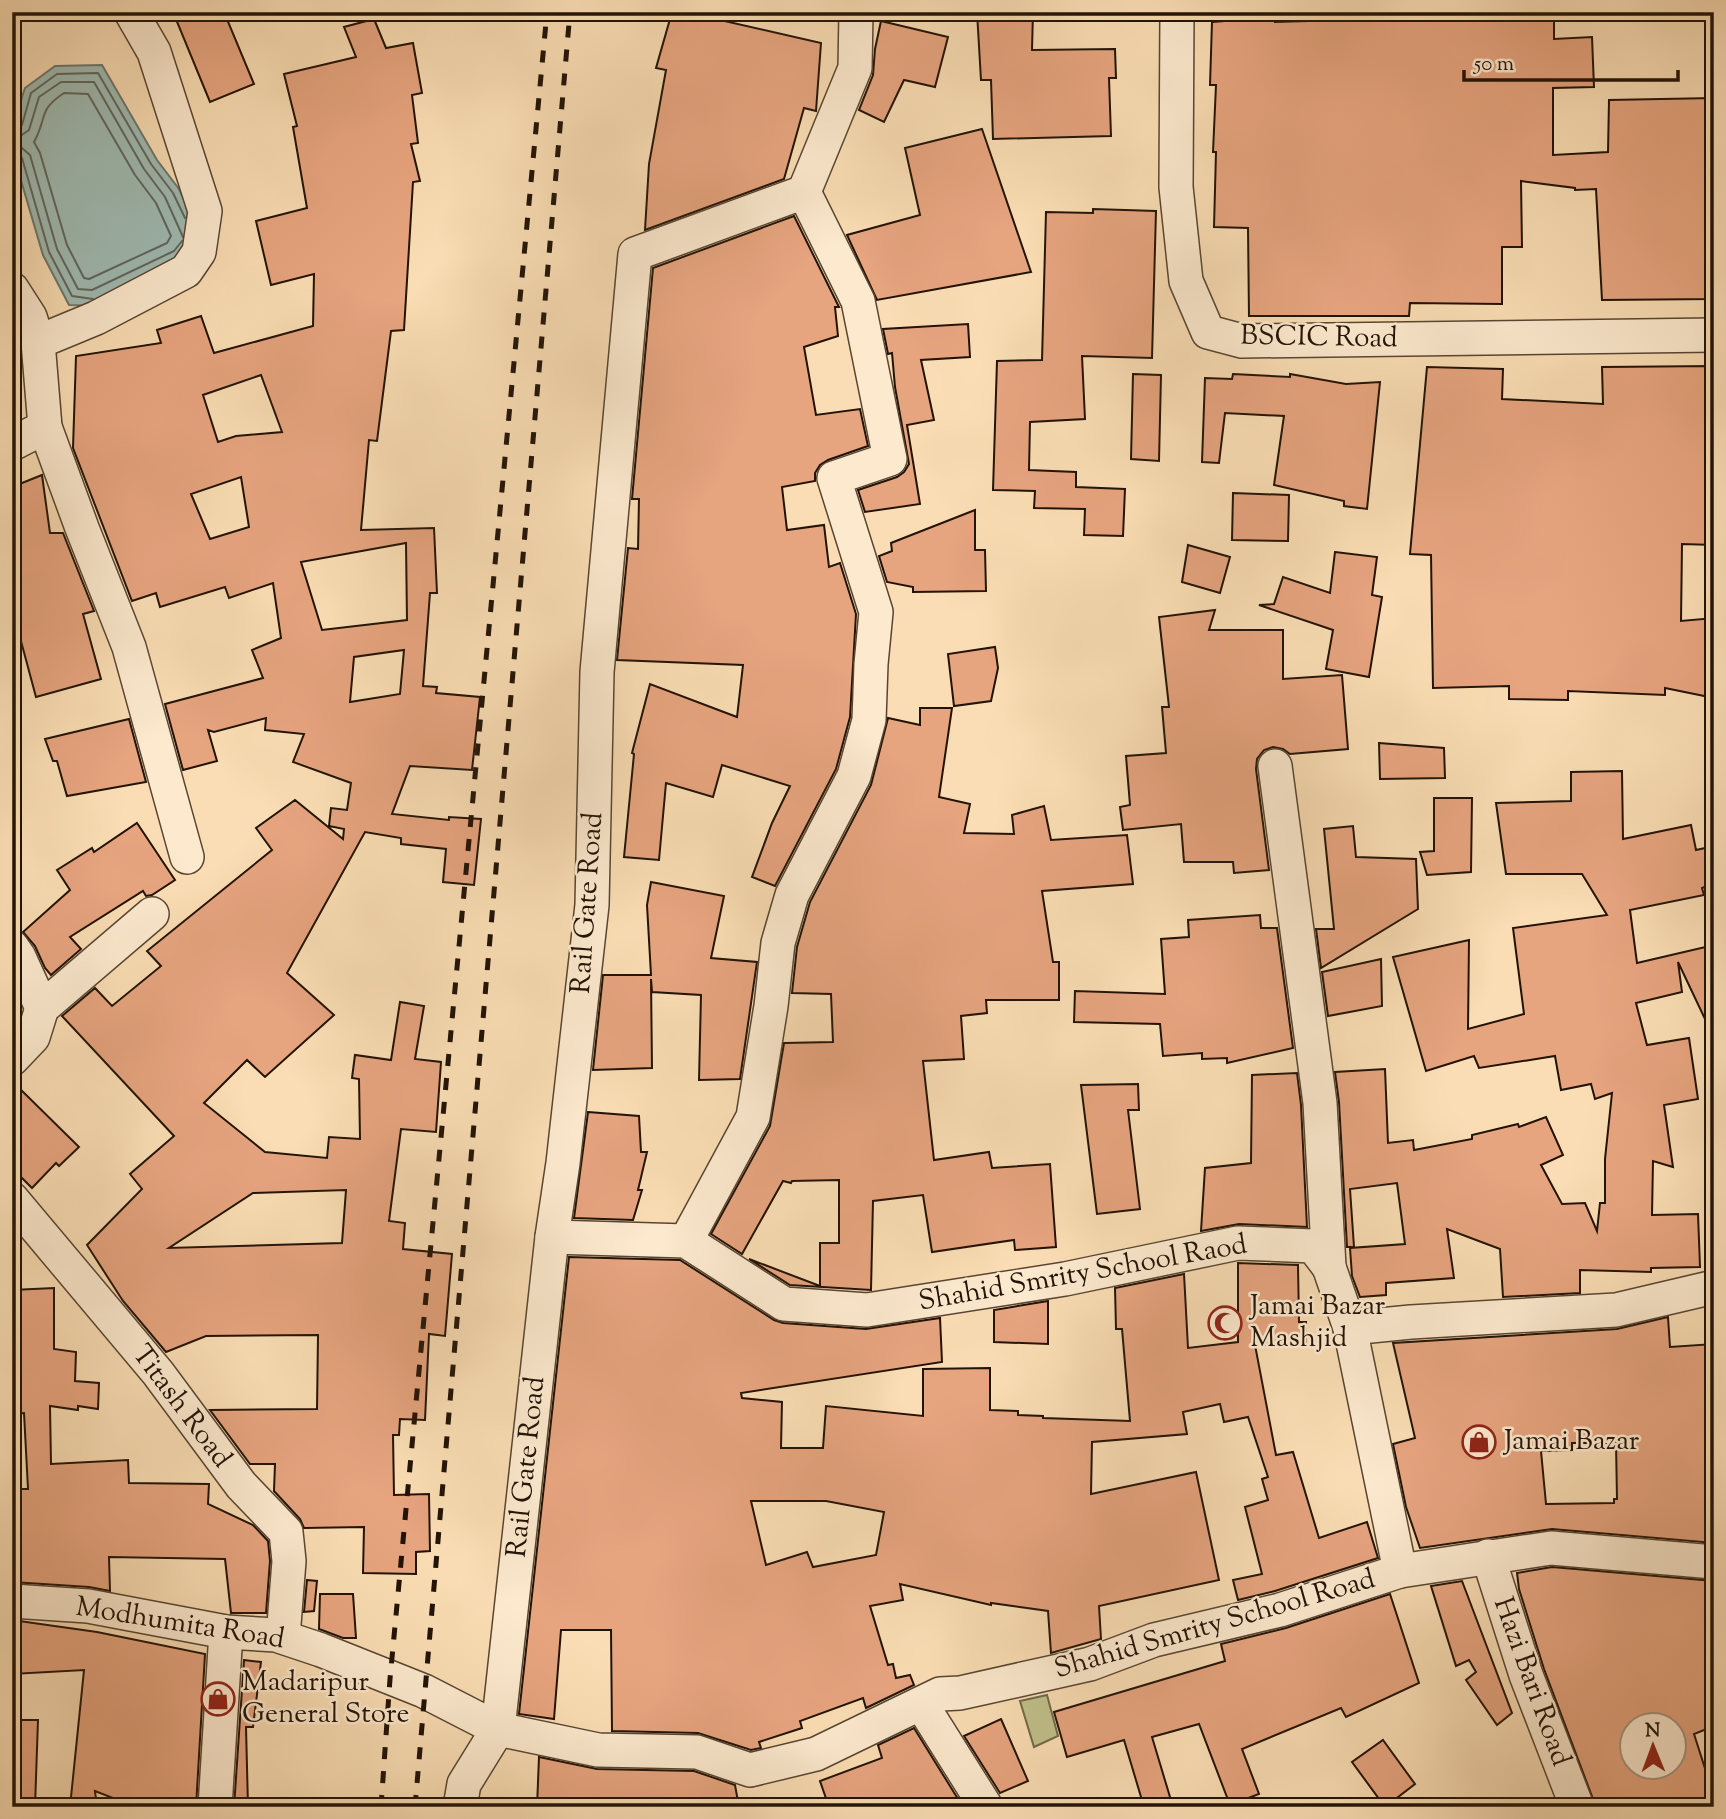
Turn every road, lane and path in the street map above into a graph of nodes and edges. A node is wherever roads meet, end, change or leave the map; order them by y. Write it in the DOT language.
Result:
graph roads {
  1 [pos="131,12"];
  2 [pos="856,12"];
  3 [pos="1177,12"];
  4 [pos="804,192"];
  5 [pos="12,289"];
  6 [pos="1714,335"];
  7 [pos="38,342"];
  8 [pos="45,427"];
  9 [pos="12,444"];
  10 [pos="1275,766"];
  11 [pos="187,857"];
  12 [pos="152,914"];
  13 [pos="12,947"];
  14 [pos="42,1008"];
  15 [pos="12,1059"];
  16 [pos="12,1199"];
  17 [pos="552,1237"];
  18 [pos="686,1241"];
  19 [pos="1329,1267"];
  20 [pos="1714,1287"];
  21 [pos="1350,1328"];
  22 [pos="1488,1556"];
  23 [pos="1714,1562"];
  24 [pos="1400,1571"];
  25 [pos="12,1601"];
  26 [pos="226,1632"];
  27 [pos="283,1637"];
  28 [pos="922,1704"];
  29 [pos="498,1729"];
  30 [pos="215,1807"];
  31 [pos="460,1807"];
  32 [pos="986,1807"];
  33 [pos="1577,1807"];
  1 -- 7 [label="street"];
  2 -- 4 [label="street"];
  3 -- 6 [label="street, BSCIC Road"];
  4 -- 17 [label="street, Rail Gate Road"];
  4 -- 18 [label="street"];
  5 -- 7 [label="street"];
  7 -- 8 [label="street"];
  8 -- 9 [label="street"];
  8 -- 11 [label="street"];
  10 -- 19 [label="street"];
  12 -- 14 [label="street"];
  13 -- 14 [label="street"];
  14 -- 15 [label="street"];
  16 -- 27 [label="street, Titash Road"];
  17 -- 18 [label="street"];
  17 -- 29 [label="street, Rail Gate Road"];
  18 -- 19 [label="street, Shahid Smrity School Raod"];
  19 -- 21 [label="street, Shahid Smrity School Road"];
  20 -- 21 [label="street"];
  21 -- 24 [label="street, Shahid Smrity School Road"];
  22 -- 23 [label="street, Hazi Bari Road"];
  22 -- 24 [label="street, Hazi Bari Road"];
  22 -- 33 [label="street, Hazi Bari Road"];
  24 -- 28 [label="street, Shahid Smrity School Road"];
  25 -- 26 [label="street, Modhumita Road"];
  26 -- 27 [label="street, Modhumita Road"];
  26 -- 30 [label="street"];
  27 -- 29 [label="street, Modhumita Road"];
  28 -- 29 [label="street, Shahid Smrity School Road"];
  28 -- 32 [label="street"];
  29 -- 31 [label="street"];
}
